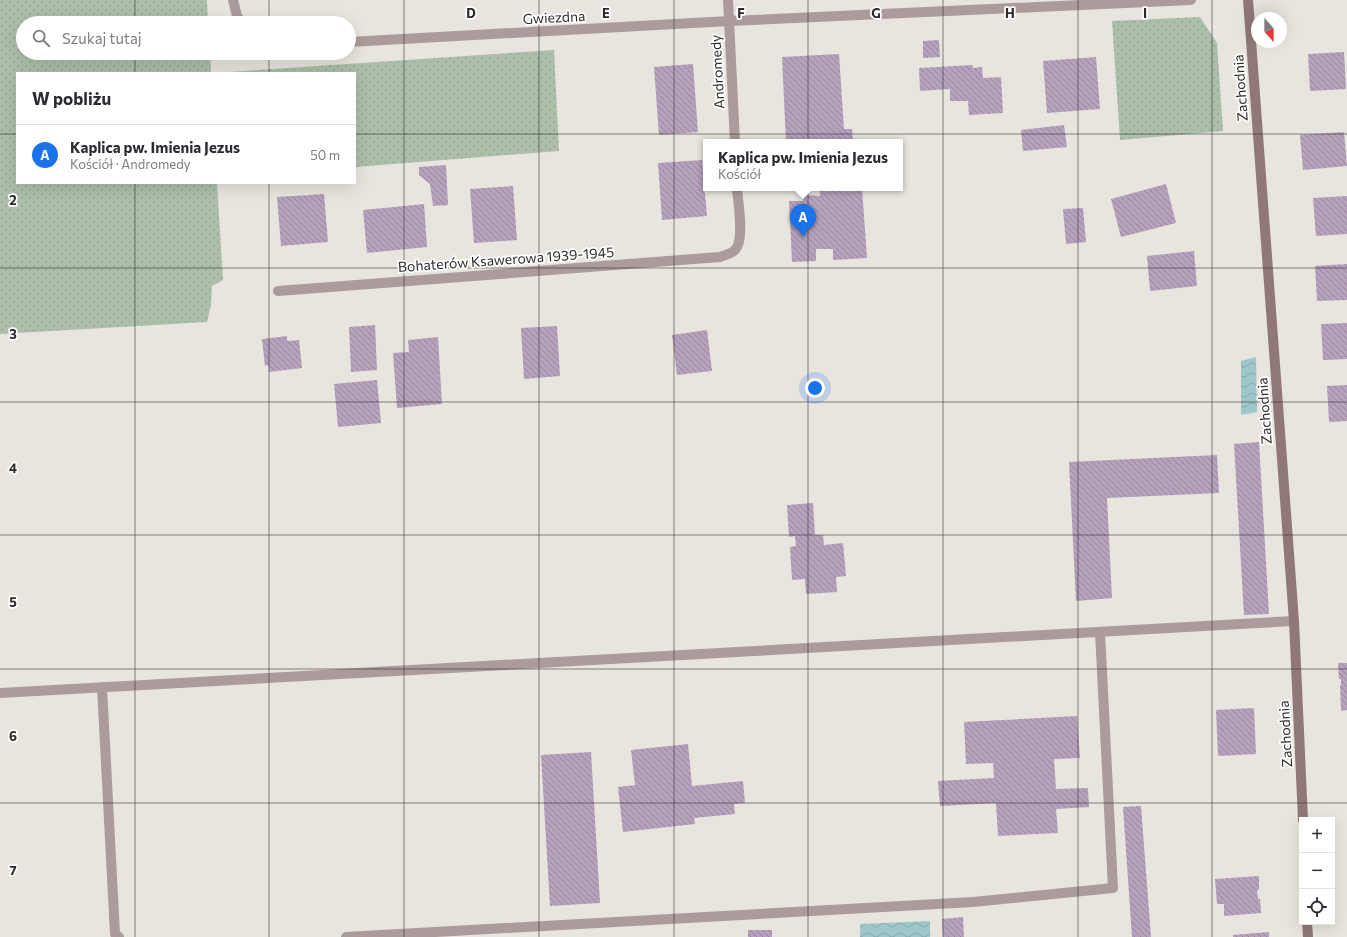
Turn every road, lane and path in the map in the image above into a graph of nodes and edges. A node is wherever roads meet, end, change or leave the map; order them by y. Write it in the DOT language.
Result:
graph roads {
  1 [pos="232,0"];
  2 [pos="728,0"];
  3 [pos="1191,0"];
  4 [pos="1248,0"];
  5 [pos="237,16"];
  6 [pos="729,21"];
  7 [pos="356,42"];
  8 [pos="735,139"];
  9 [pos="738,191"];
  10 [pos="278,290"];
  11 [pos="1294,621"];
  12 [pos="1100,632"];
  13 [pos="102,687"];
  14 [pos="0,693"];
  15 [pos="1303,817"];
  16 [pos="1307,925"];
  17 [pos="119,937"];
  18 [pos="346,937"];
  19 [pos="1308,937"];
  1 -- 5 [label="street"];
  2 -- 6 [label="street, Andromedy"];
  3 -- 6 [label="street, Gwiezdna"];
  4 -- 11 [label="street, Zachodnia"];
  6 -- 7 [label="street, Gwiezdna"];
  6 -- 8 [label="street, Andromedy"];
  9 -- 10 [label="street, Bohaterów Ksawerowa 1939-1945"];
  11 -- 12 [label="street"];
  11 -- 15 [label="street, Zachodnia"];
  12 -- 13 [label="street"];
  12 -- 18 [label="street"];
  13 -- 14 [label="street"];
  13 -- 17 [label="street"];
  16 -- 19 [label="street"];
}
